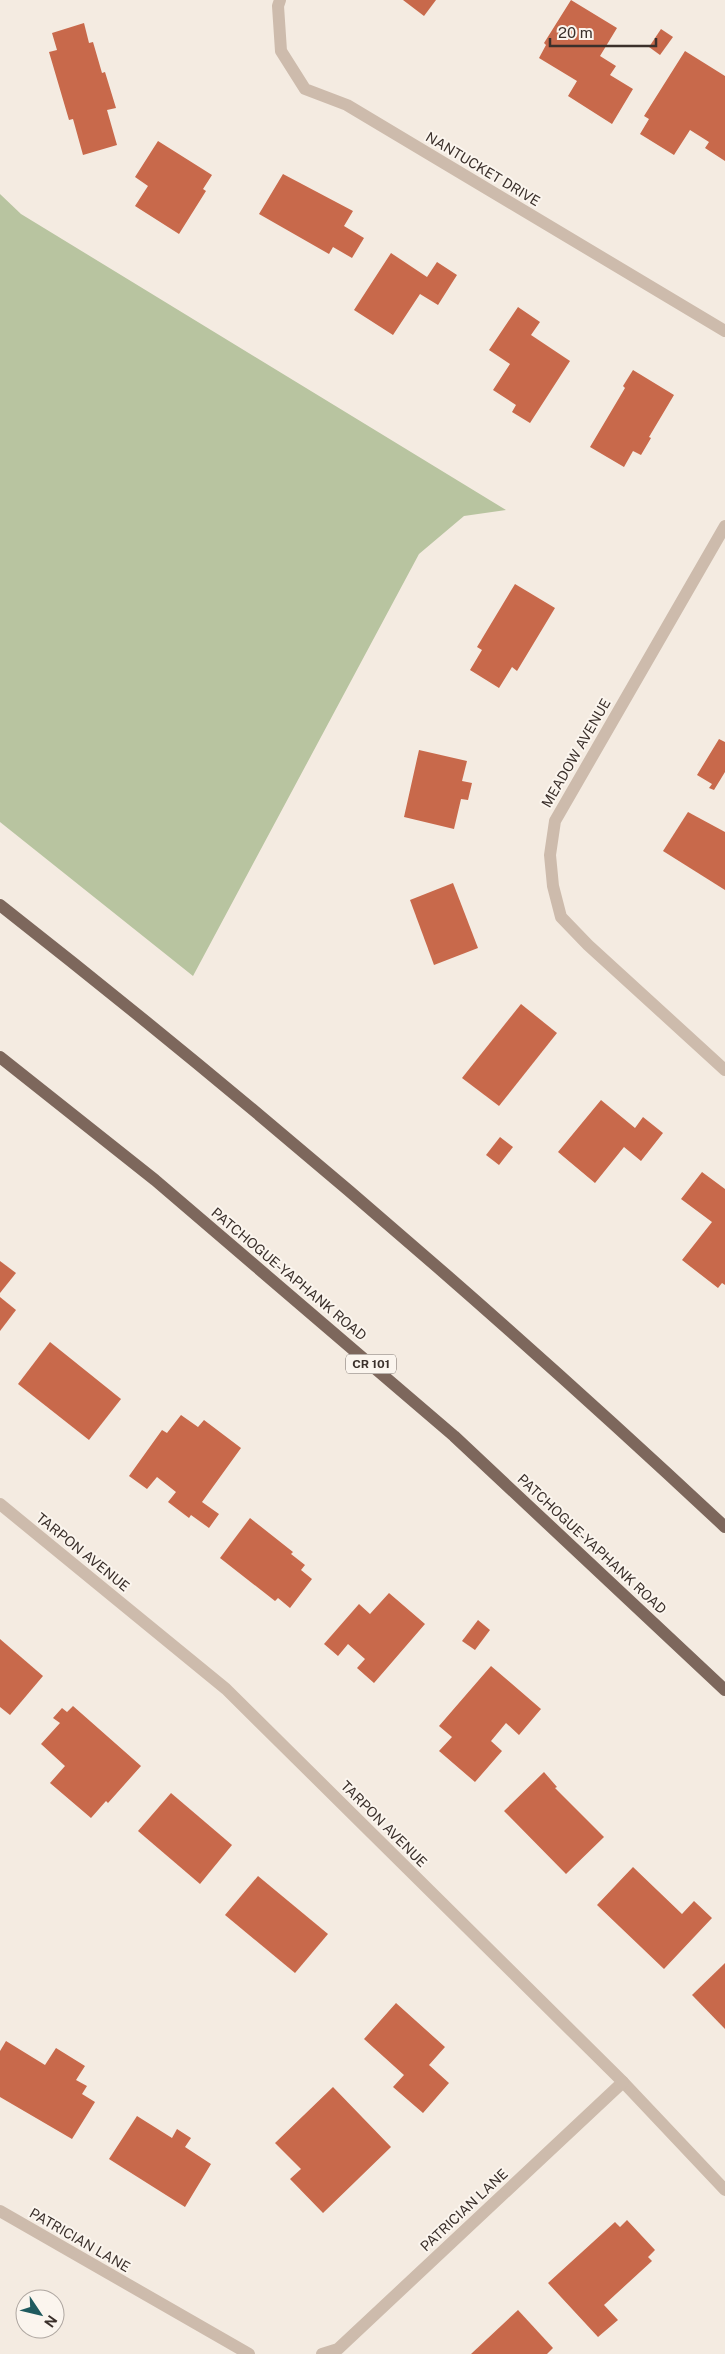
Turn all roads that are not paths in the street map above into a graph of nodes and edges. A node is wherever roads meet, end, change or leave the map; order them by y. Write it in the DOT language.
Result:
graph roads {
  1 [pos="280,0"];
  2 [pos="725,331"];
  3 [pos="725,526"];
  4 [pos="0,905"];
  5 [pos="0,914"];
  6 [pos="20,921"];
  7 [pos="0,1057"];
  8 [pos="725,1070"];
  9 [pos="0,1504"];
  10 [pos="725,1527"];
  11 [pos="725,1690"];
  12 [pos="623,2082"];
  13 [pos="725,2190"];
  14 [pos="0,2211"];
  15 [pos="249,2354"];
  16 [pos="322,2354"];
  1 -- 2 [label="street, NANTUCKET DRIVE"];
  3 -- 8 [label="street, MEADOW AVENUE"];
  4 -- 6 [label="main road"];
  5 -- 6 [label="main road"];
  6 -- 10 [label="main road"];
  7 -- 11 [label="main road, PATCHOGUE-YAPHANK ROAD / CR 101"];
  9 -- 12 [label="street, TARPON AVENUE"];
  12 -- 13 [label="street, TARPON AVENUE"];
  12 -- 16 [label="street, PATRICIAN LANE"];
  14 -- 15 [label="street, PATRICIAN LANE"];
}
